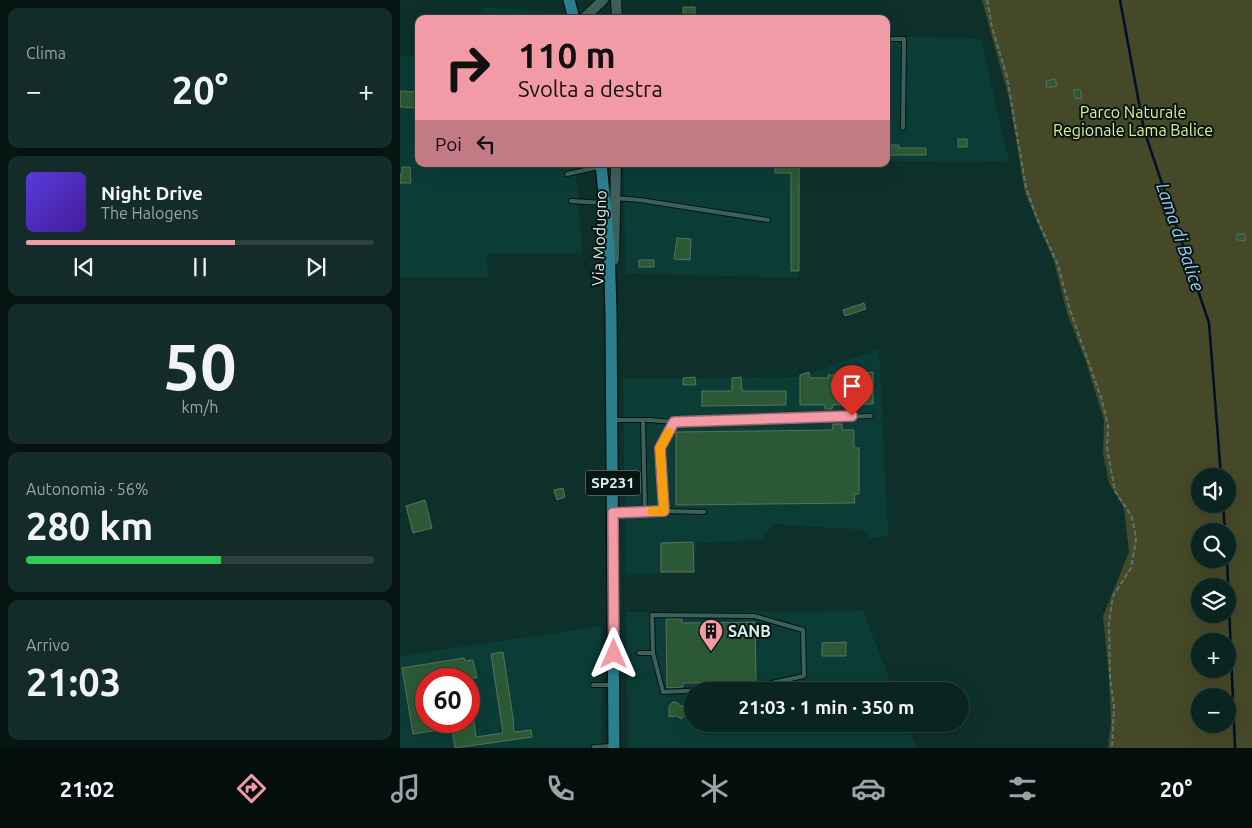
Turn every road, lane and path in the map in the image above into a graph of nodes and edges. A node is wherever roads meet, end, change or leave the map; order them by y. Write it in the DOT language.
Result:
graph roads {
  1 [pos="569,0"];
  2 [pos="603,0"];
  3 [pos="616,0"];
  4 [pos="987,0"];
  5 [pos="573,15"];
  6 [pos="586,15"];
  7 [pos="617,15"];
  8 [pos="890,39"];
  9 [pos="903,128"];
  10 [pos="593,167"];
  11 [pos="602,167"];
  12 [pos="616,167"];
  13 [pos="567,174"];
  14 [pos="571,201"];
  15 [pos="611,201"];
  16 [pos="768,220"];
  17 [pos="871,416"];
  18 [pos="612,420"];
  19 [pos="643,420"];
  20 [pos="674,422"];
  21 [pos="645,511"];
  22 [pos="664,511"];
  23 [pos="704,512"];
  24 [pos="613,513"];
  25 [pos="639,653"];
  26 [pos="653,653"];
  27 [pos="593,684"];
  28 [pos="614,685"];
  29 [pos="594,747"];
  30 [pos="614,747"];
  31 [pos="1112,748"];
  1 -- 5 [label="main road"];
  2 -- 6 [label="street"];
  3 -- 7 [label="street"];
  4 -- 31 [label="path"];
  8 -- 9 [label="lane"];
  10 -- 13 [label="lane"];
  11 -- 15 [label="main road, SP231"];
  12 -- 15 [label="street, Via Modugno"];
  14 -- 15 [label="lane"];
  15 -- 16 [label="lane"];
  15 -- 18 [label="main road, SP231"];
  17 -- 20 [label="lane"];
  18 -- 19 [label="lane"];
  18 -- 24 [label="main road, SP231"];
  19 -- 20 [label="lane"];
  19 -- 21 [label="lane"];
  20 -- 22 [label="lane"];
  21 -- 22 [label="lane"];
  21 -- 24 [label="lane"];
  22 -- 23 [label="lane"];
  24 -- 28 [label="main road, SP231"];
  25 -- 26 [label="lane"];
  26 -- 26 [label="lane"];
  27 -- 28 [label="lane"];
  28 -- 30 [label="main road, SP231"];
  29 -- 30 [label="lane"];
}
